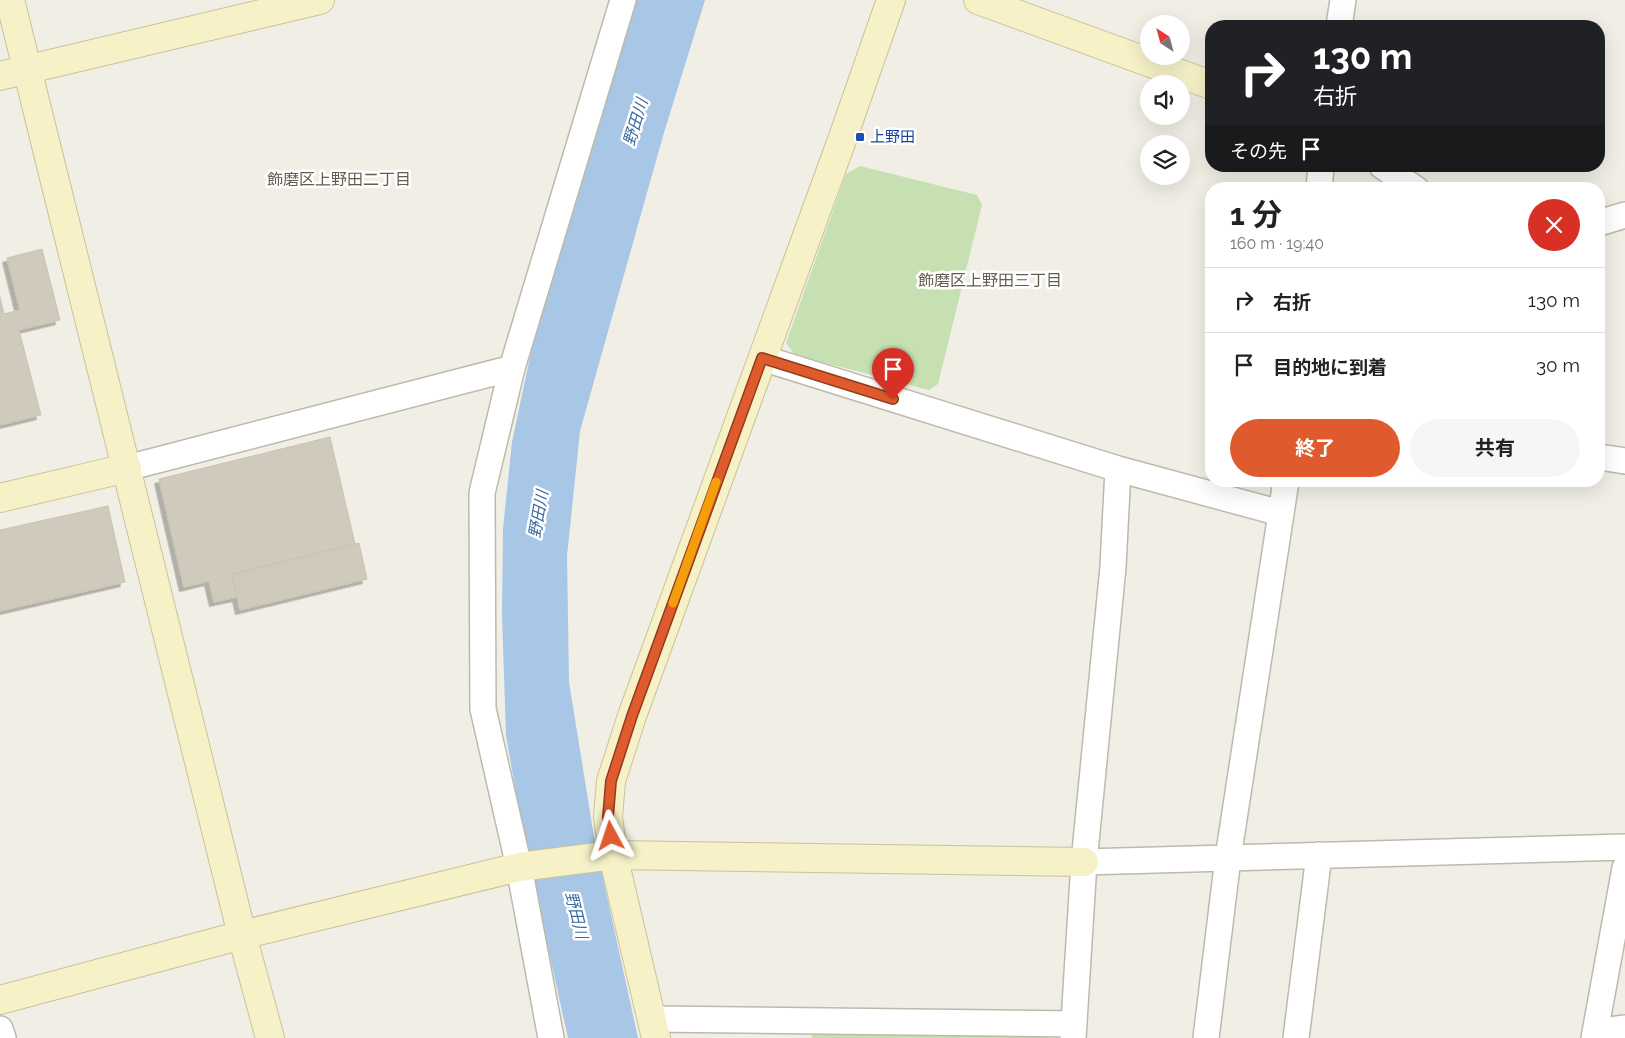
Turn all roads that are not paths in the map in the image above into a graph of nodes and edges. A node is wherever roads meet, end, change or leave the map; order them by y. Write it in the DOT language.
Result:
graph roads {
  1 [pos="10,0"];
  2 [pos="320,0"];
  3 [pos="623,0"];
  4 [pos="891,0"];
  5 [pos="978,0"];
  6 [pos="1343,0"];
  7 [pos="1340,20"];
  8 [pos="13,73"];
  9 [pos="1205,83"];
  10 [pos="1391,172"];
  11 [pos="1406,182"];
  12 [pos="1625,215"];
  13 [pos="1605,221"];
  14 [pos="762,358"];
  15 [pos="512,368"];
  16 [pos="1605,458"];
  17 [pos="1625,461"];
  18 [pos="127,468"];
  19 [pos="1118,469"];
  20 [pos="1285,487"];
  21 [pos="0,498"];
  22 [pos="1280,513"];
  23 [pos="1625,847"];
  24 [pos="613,855"];
  25 [pos="1318,855"];
  26 [pos="1228,858"];
  27 [pos="1084,862"];
  28 [pos="519,867"];
  29 [pos="1625,868"];
  30 [pos="242,935"];
  31 [pos="0,1000"];
  32 [pos="654,1028"];
  33 [pos="1625,1028"];
  34 [pos="0,1029"];
  35 [pos="1073,1031"];
  36 [pos="1594,1035"];
  37 [pos="3,1038"];
  38 [pos="270,1038"];
  39 [pos="551,1038"];
  40 [pos="1206,1038"];
  41 [pos="1296,1038"];
  1 -- 8 [label="street"];
  2 -- 8 [label="street"];
  3 -- 15 [label="street"];
  4 -- 14 [label="street"];
  5 -- 9 [label="street"];
  6 -- 7 [label="street"];
  8 -- 18 [label="street"];
  10 -- 11 [label="street"];
  12 -- 13 [label="street"];
  14 -- 19 [label="street"];
  14 -- 24 [label="street"];
  15 -- 18 [label="street"];
  15 -- 28 [label="street"];
  16 -- 17 [label="street"];
  18 -- 21 [label="street"];
  18 -- 30 [label="street"];
  19 -- 22 [label="street"];
  19 -- 27 [label="street"];
  20 -- 22 [label="street"];
  22 -- 26 [label="street"];
  23 -- 25 [label="street"];
  24 -- 27 [label="street"];
  24 -- 28 [label="street"];
  24 -- 32 [label="street"];
  25 -- 26 [label="street"];
  25 -- 41 [label="street"];
  26 -- 27 [label="street"];
  26 -- 40 [label="street"];
  27 -- 35 [label="street"];
  28 -- 30 [label="street"];
  28 -- 39 [label="street"];
  29 -- 36 [label="street"];
  30 -- 31 [label="street"];
  30 -- 38 [label="street"];
  32 -- 35 [label="street"];
  33 -- 36 [label="street"];
  34 -- 37 [label="street"];
}
